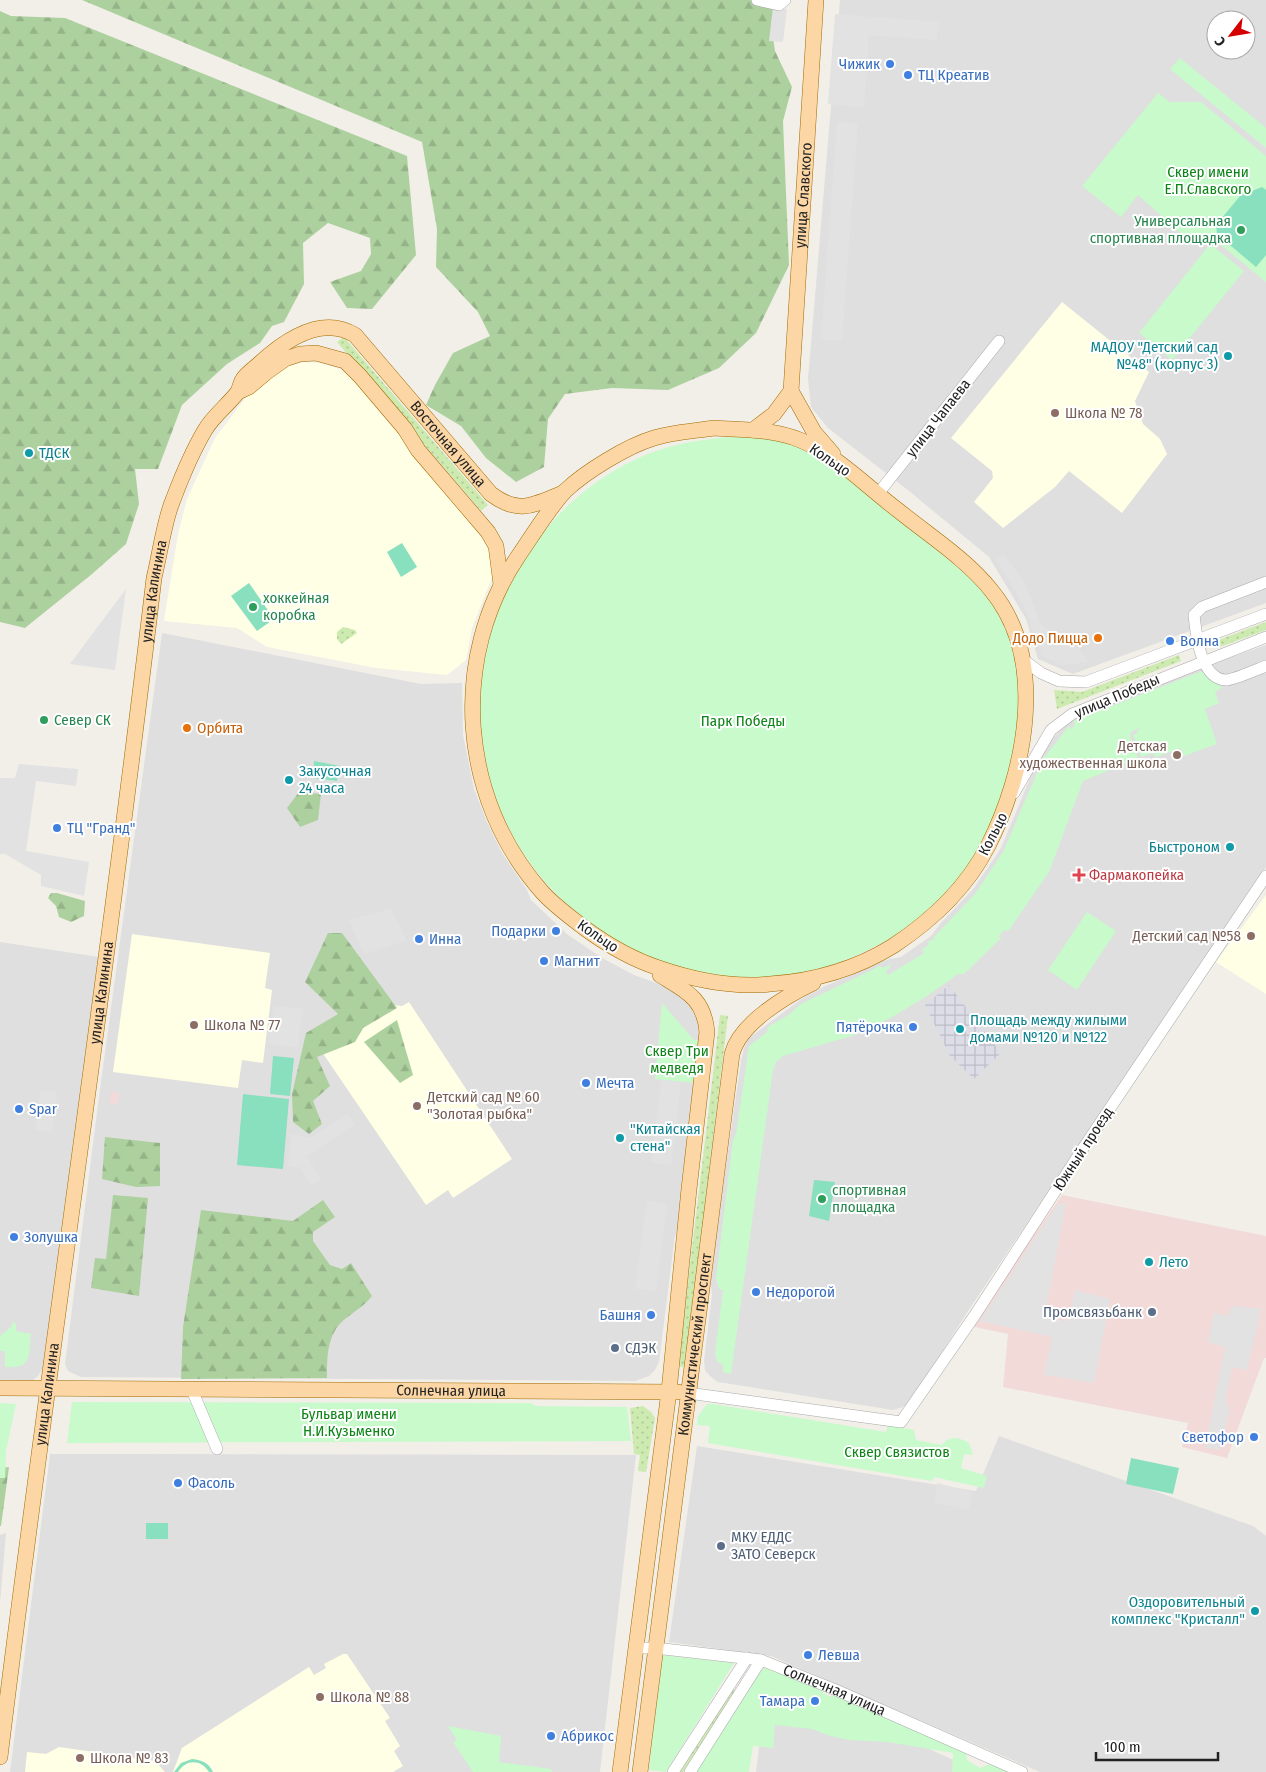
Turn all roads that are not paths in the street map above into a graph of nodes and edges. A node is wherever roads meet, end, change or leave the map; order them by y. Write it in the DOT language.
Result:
graph roads {
  1 [pos="757,0"];
  2 [pos="785,0"];
  3 [pos="816,0"];
  4 [pos="355,335"];
  5 [pos="999,341"];
  6 [pos="791,391"];
  7 [pos="238,392"];
  8 [pos="753,430"];
  9 [pos="840,464"];
  10 [pos="563,493"];
  11 [pos="877,495"];
  12 [pos="1266,582"];
  13 [pos="502,584"];
  14 [pos="1266,614"];
  15 [pos="1266,637"];
  16 [pos="1197,641"];
  17 [pos="1021,658"];
  18 [pos="1204,661"];
  19 [pos="1266,666"];
  20 [pos="1008,804"];
  21 [pos="1266,876"];
  22 [pos="642,963"];
  23 [pos="837,972"];
  24 [pos="0,1388"];
  25 [pos="48,1390"];
  26 [pos="192,1390"];
  27 [pos="669,1391"];
  28 [pos="688,1393"];
  29 [pos="901,1422"];
  30 [pos="217,1449"];
  31 [pos="636,1648"];
  32 [pos="655,1648"];
  33 [pos="747,1658"];
  34 [pos="761,1660"];
  35 [pos="0,1757"];
  36 [pos="641,1771"];
  37 [pos="620,1772"];
  38 [pos="673,1772"];
  39 [pos="690,1772"];
  40 [pos="1022,1772"];
  1 -- 2 [label="street"];
  3 -- 6 [label="main road, улица Славского"];
  4 -- 7 [label="main road, улица Калинина"];
  4 -- 10 [label="main road, Восточная улица"];
  5 -- 11 [label="street, улица Чапаева"];
  6 -- 8 [label="main road"];
  6 -- 9 [label="main road"];
  7 -- 13 [label="main road"];
  7 -- 25 [label="main road, улица Калинина"];
  8 -- 9 [label="main road, Кольцо"];
  8 -- 10 [label="main road, Кольцо"];
  9 -- 11 [label="main road, Кольцо"];
  10 -- 13 [label="main road, Кольцо"];
  11 -- 17 [label="main road, Кольцо"];
  12 -- 16 [label="street"];
  13 -- 22 [label="main road, Кольцо"];
  14 -- 16 [label="street, улица Победы"];
  15 -- 18 [label="street, улица Победы"];
  16 -- 17 [label="street, улица Победы"];
  16 -- 18 [label="street"];
  17 -- 20 [label="main road, Кольцо"];
  18 -- 19 [label="street"];
  18 -- 20 [label="street, улица Победы"];
  20 -- 23 [label="main road, Кольцо"];
  21 -- 29 [label="street, Южный проезд"];
  22 -- 23 [label="main road, Кольцо"];
  22 -- 27 [label="main road, Коммунистический проспект"];
  23 -- 28 [label="main road, Коммунистический проспект"];
  24 -- 25 [label="main road, Солнечная улица"];
  25 -- 26 [label="main road, Солнечная улица"];
  25 -- 35 [label="main road, улица Калинина"];
  26 -- 27 [label="main road, Солнечная улица"];
  26 -- 30 [label="street"];
  27 -- 28 [label="main road, Солнечная улица"];
  27 -- 31 [label="main road, Коммунистический проспект"];
  28 -- 29 [label="street, Солнечная улица"];
  28 -- 32 [label="main road, Коммунистический проспект"];
  31 -- 32 [label="street, Солнечная улица"];
  31 -- 37 [label="main road, Коммунистический проспект"];
  32 -- 33 [label="street, Солнечная улица"];
  32 -- 36 [label="main road, Коммунистический проспект"];
  33 -- 34 [label="street, Солнечная улица"];
  33 -- 38 [label="street"];
  34 -- 39 [label="street"];
  34 -- 40 [label="street, Солнечная улица"];
}
